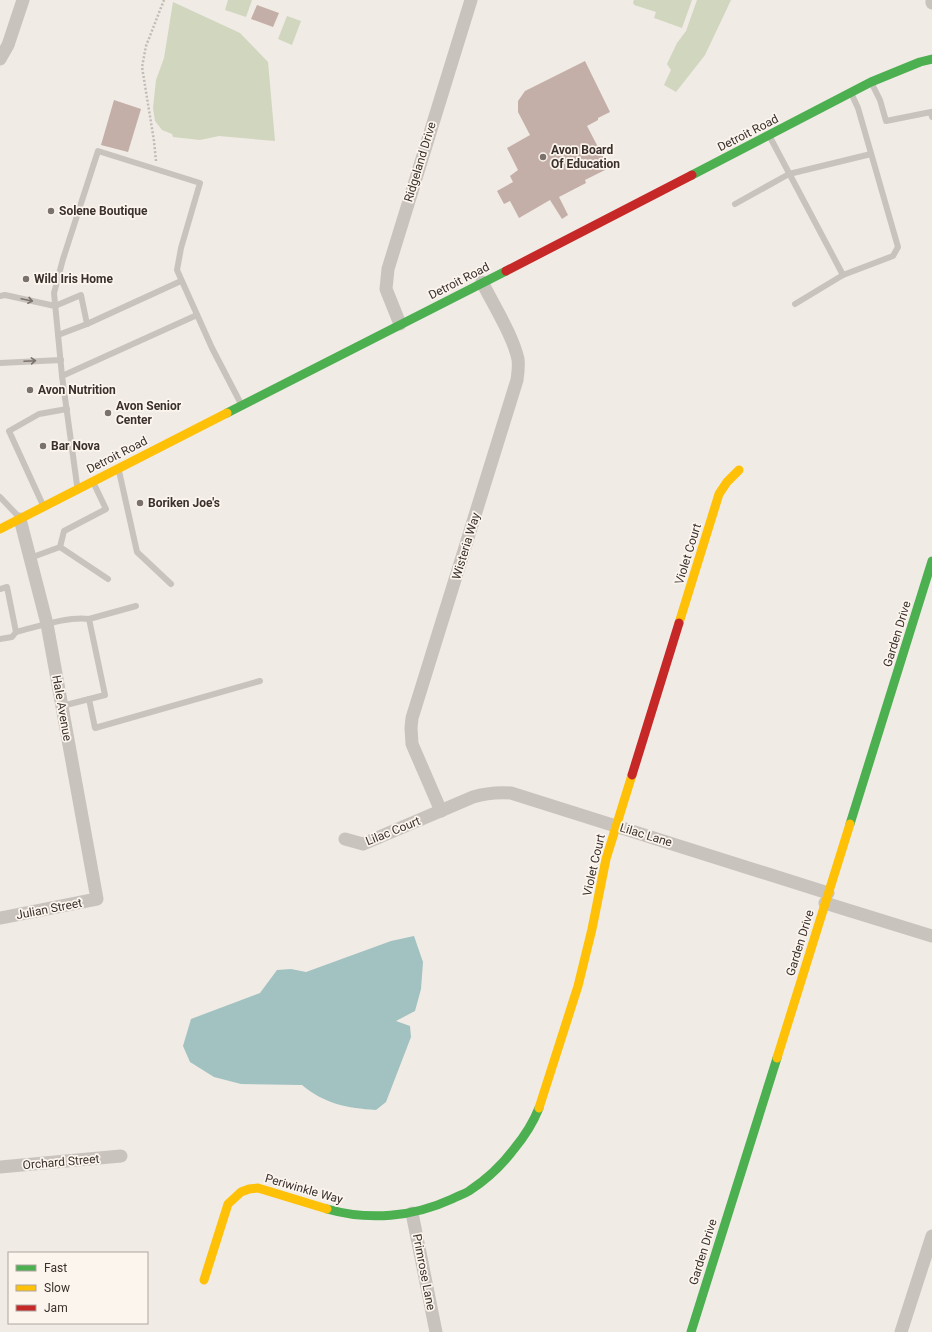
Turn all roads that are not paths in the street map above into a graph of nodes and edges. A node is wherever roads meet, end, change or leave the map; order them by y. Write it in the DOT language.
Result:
graph roads {
  1 [pos="23,0"];
  2 [pos="471,0"];
  3 [pos="0,59"];
  4 [pos="932,59"];
  5 [pos="872,82"];
  6 [pos="851,93"];
  7 [pos="932,117"];
  8 [pos="769,136"];
  9 [pos="871,154"];
  10 [pos="789,174"];
  11 [pos="735,204"];
  12 [pos="843,275"];
  13 [pos="182,281"];
  14 [pos="482,282"];
  15 [pos="0,296"];
  16 [pos="795,304"];
  17 [pos="55,306"];
  18 [pos="197,315"];
  19 [pos="87,324"];
  20 [pos="400,324"];
  21 [pos="58,335"];
  22 [pos="61,360"];
  23 [pos="0,363"];
  24 [pos="62,376"];
  25 [pos="242,405"];
  26 [pos="67,410"];
  27 [pos="118,468"];
  28 [pos="739,470"];
  29 [pos="92,481"];
  30 [pos="78,489"];
  31 [pos="0,497"];
  32 [pos="43,507"];
  33 [pos="20,519"];
  34 [pos="0,529"];
  35 [pos="60,547"];
  36 [pos="30,558"];
  37 [pos="932,561"];
  38 [pos="108,579"];
  39 [pos="171,584"];
  40 [pos="0,589"];
  41 [pos="136,606"];
  42 [pos="89,619"];
  43 [pos="47,624"];
  44 [pos="16,632"];
  45 [pos="0,639"];
  46 [pos="260,681"];
  47 [pos="89,699"];
  48 [pos="62,706"];
  49 [pos="441,811"];
  50 [pos="616,826"];
  51 [pos="345,838"];
  52 [pos="827,898"];
  53 [pos="97,899"];
  54 [pos="0,918"];
  55 [pos="932,936"];
  56 [pos="121,1156"];
  57 [pos="0,1167"];
  58 [pos="412,1213"];
  59 [pos="932,1236"];
  60 [pos="204,1280"];
  61 [pos="436,1332"];
  62 [pos="691,1332"];
  63 [pos="901,1332"];
  1 -- 3 [label="street"];
  2 -- 20 [label="street, Ridgeland Drive"];
  4 -- 5 [label="street, Detroit Road"];
  5 -- 6 [label="street, Detroit Road"];
  5 -- 7 [label="lane"];
  6 -- 8 [label="street, Detroit Road"];
  6 -- 9 [label="lane"];
  8 -- 10 [label="lane"];
  8 -- 14 [label="street, Detroit Road"];
  9 -- 10 [label="lane"];
  9 -- 12 [label="lane"];
  10 -- 11 [label="lane"];
  10 -- 12 [label="lane"];
  12 -- 16 [label="lane"];
  13 -- 17 [label="lane"];
  13 -- 18 [label="lane"];
  13 -- 19 [label="lane"];
  14 -- 20 [label="street, Detroit Road"];
  14 -- 49 [label="street, Wisteria Way"];
  15 -- 17 [label="lane, one-way"];
  17 -- 19 [label="lane"];
  17 -- 21 [label="lane"];
  18 -- 24 [label="lane"];
  18 -- 25 [label="lane"];
  19 -- 21 [label="lane"];
  20 -- 25 [label="street, Detroit Road"];
  21 -- 22 [label="lane"];
  23 -- 22 [label="lane, one-way"];
  22 -- 24 [label="lane"];
  24 -- 26 [label="lane"];
  25 -- 27 [label="street, Detroit Road"];
  26 -- 30 [label="lane"];
  26 -- 32 [label="lane"];
  27 -- 29 [label="street, Detroit Road"];
  27 -- 39 [label="lane"];
  28 -- 50 [label="street, Violet Court"];
  29 -- 30 [label="street, Detroit Road"];
  29 -- 35 [label="lane"];
  30 -- 32 [label="street, Detroit Road"];
  31 -- 33 [label="lane"];
  32 -- 33 [label="street, Detroit Road"];
  33 -- 34 [label="street, Detroit Road"];
  33 -- 36 [label="street, Hale Avenue"];
  35 -- 36 [label="lane"];
  35 -- 38 [label="lane"];
  36 -- 43 [label="street, Hale Avenue"];
  37 -- 52 [label="street, Garden Drive"];
  40 -- 44 [label="lane"];
  41 -- 42 [label="lane"];
  42 -- 43 [label="lane"];
  42 -- 47 [label="lane"];
  43 -- 44 [label="lane"];
  43 -- 48 [label="street, Hale Avenue"];
  44 -- 45 [label="lane"];
  46 -- 47 [label="lane"];
  47 -- 48 [label="lane"];
  48 -- 53 [label="street, Hale Avenue"];
  49 -- 50 [label="street, Lilac Lane"];
  49 -- 51 [label="street, Lilac Court"];
  50 -- 52 [label="street, Lilac Lane"];
  50 -- 58 [label="street, Violet Court"];
  52 -- 55 [label="street, Lilac Lane"];
  52 -- 62 [label="street, Garden Drive"];
  53 -- 54 [label="street, Julian Street"];
  56 -- 57 [label="street, Orchard Street"];
  58 -- 60 [label="street, Periwinkle Way"];
  58 -- 61 [label="street, Primrose Lane"];
  59 -- 63 [label="street"];
}
